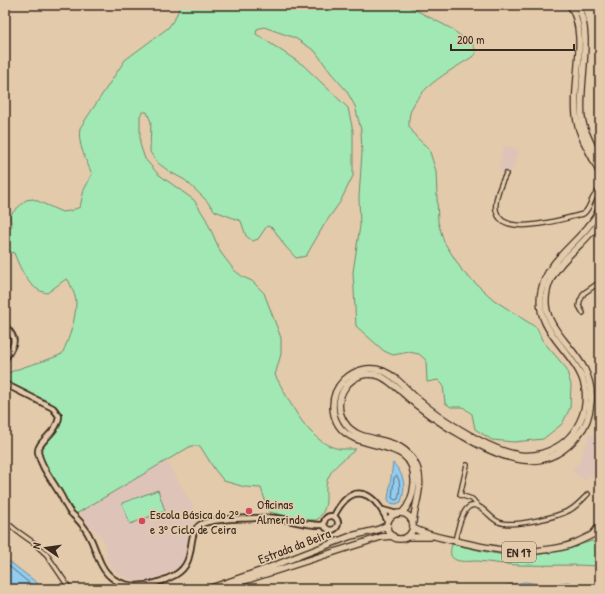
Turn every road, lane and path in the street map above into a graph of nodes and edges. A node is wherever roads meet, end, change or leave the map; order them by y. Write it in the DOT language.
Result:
graph roads {
  1 [pos="570,5"];
  2 [pos="577,5"];
  3 [pos="600,161"];
  4 [pos="506,174"];
  5 [pos="600,174"];
  6 [pos="598,192"];
  7 [pos="600,208"];
  8 [pos="600,221"];
  9 [pos="600,282"];
  10 [pos="583,313"];
  11 [pos="5,326"];
  12 [pos="5,359"];
  13 [pos="5,384"];
  14 [pos="467,465"];
  15 [pos="588,494"];
  16 [pos="480,507"];
  17 [pos="383,510"];
  18 [pos="399,514"];
  19 [pos="334,516"];
  20 [pos="5,521"];
  21 [pos="600,523"];
  22 [pos="388,524"];
  23 [pos="324,525"];
  24 [pos="413,525"];
  25 [pos="600,531"];
  26 [pos="591,535"];
  27 [pos="393,536"];
  28 [pos="407,537"];
  29 [pos="436,537"];
  30 [pos="455,541"];
  31 [pos="70,589"];
  32 [pos="208,589"];
  33 [pos="219,589"];
  1 -- 5 [label="main road"];
  2 -- 3 [label="main road"];
  4 -- 6 [label="street"];
  7 -- 18 [label="main road"];
  8 -- 24 [label="main road"];
  9 -- 10 [label="street"];
  11 -- 12 [label="street"];
  13 -- 23 [label="street"];
  14 -- 16 [label="street"];
  15 -- 16 [label="street"];
  16 -- 30 [label="street"];
  17 -- 18 [label="street"];
  17 -- 19 [label="street"];
  17 -- 22 [label="street"];
  18 -- 22 [label="main road"];
  18 -- 24 [label="main road"];
  19 -- 23 [label="street"];
  19 -- 23 [label="street"];
  20 -- 31 [label="street"];
  21 -- 26 [label="street"];
  22 -- 27 [label="main road"];
  22 -- 32 [label="main road, Estrada da Beira"];
  24 -- 28 [label="main road"];
  24 -- 29 [label="main road, EN 17"];
  25 -- 26 [label="main road, EN 17"];
  26 -- 30 [label="main road, EN 17"];
  27 -- 28 [label="main road"];
  27 -- 33 [label="main road, Estrada da Beira"];
  28 -- 29 [label="main road, EN 17"];
  29 -- 30 [label="main road, EN 17"];
}
